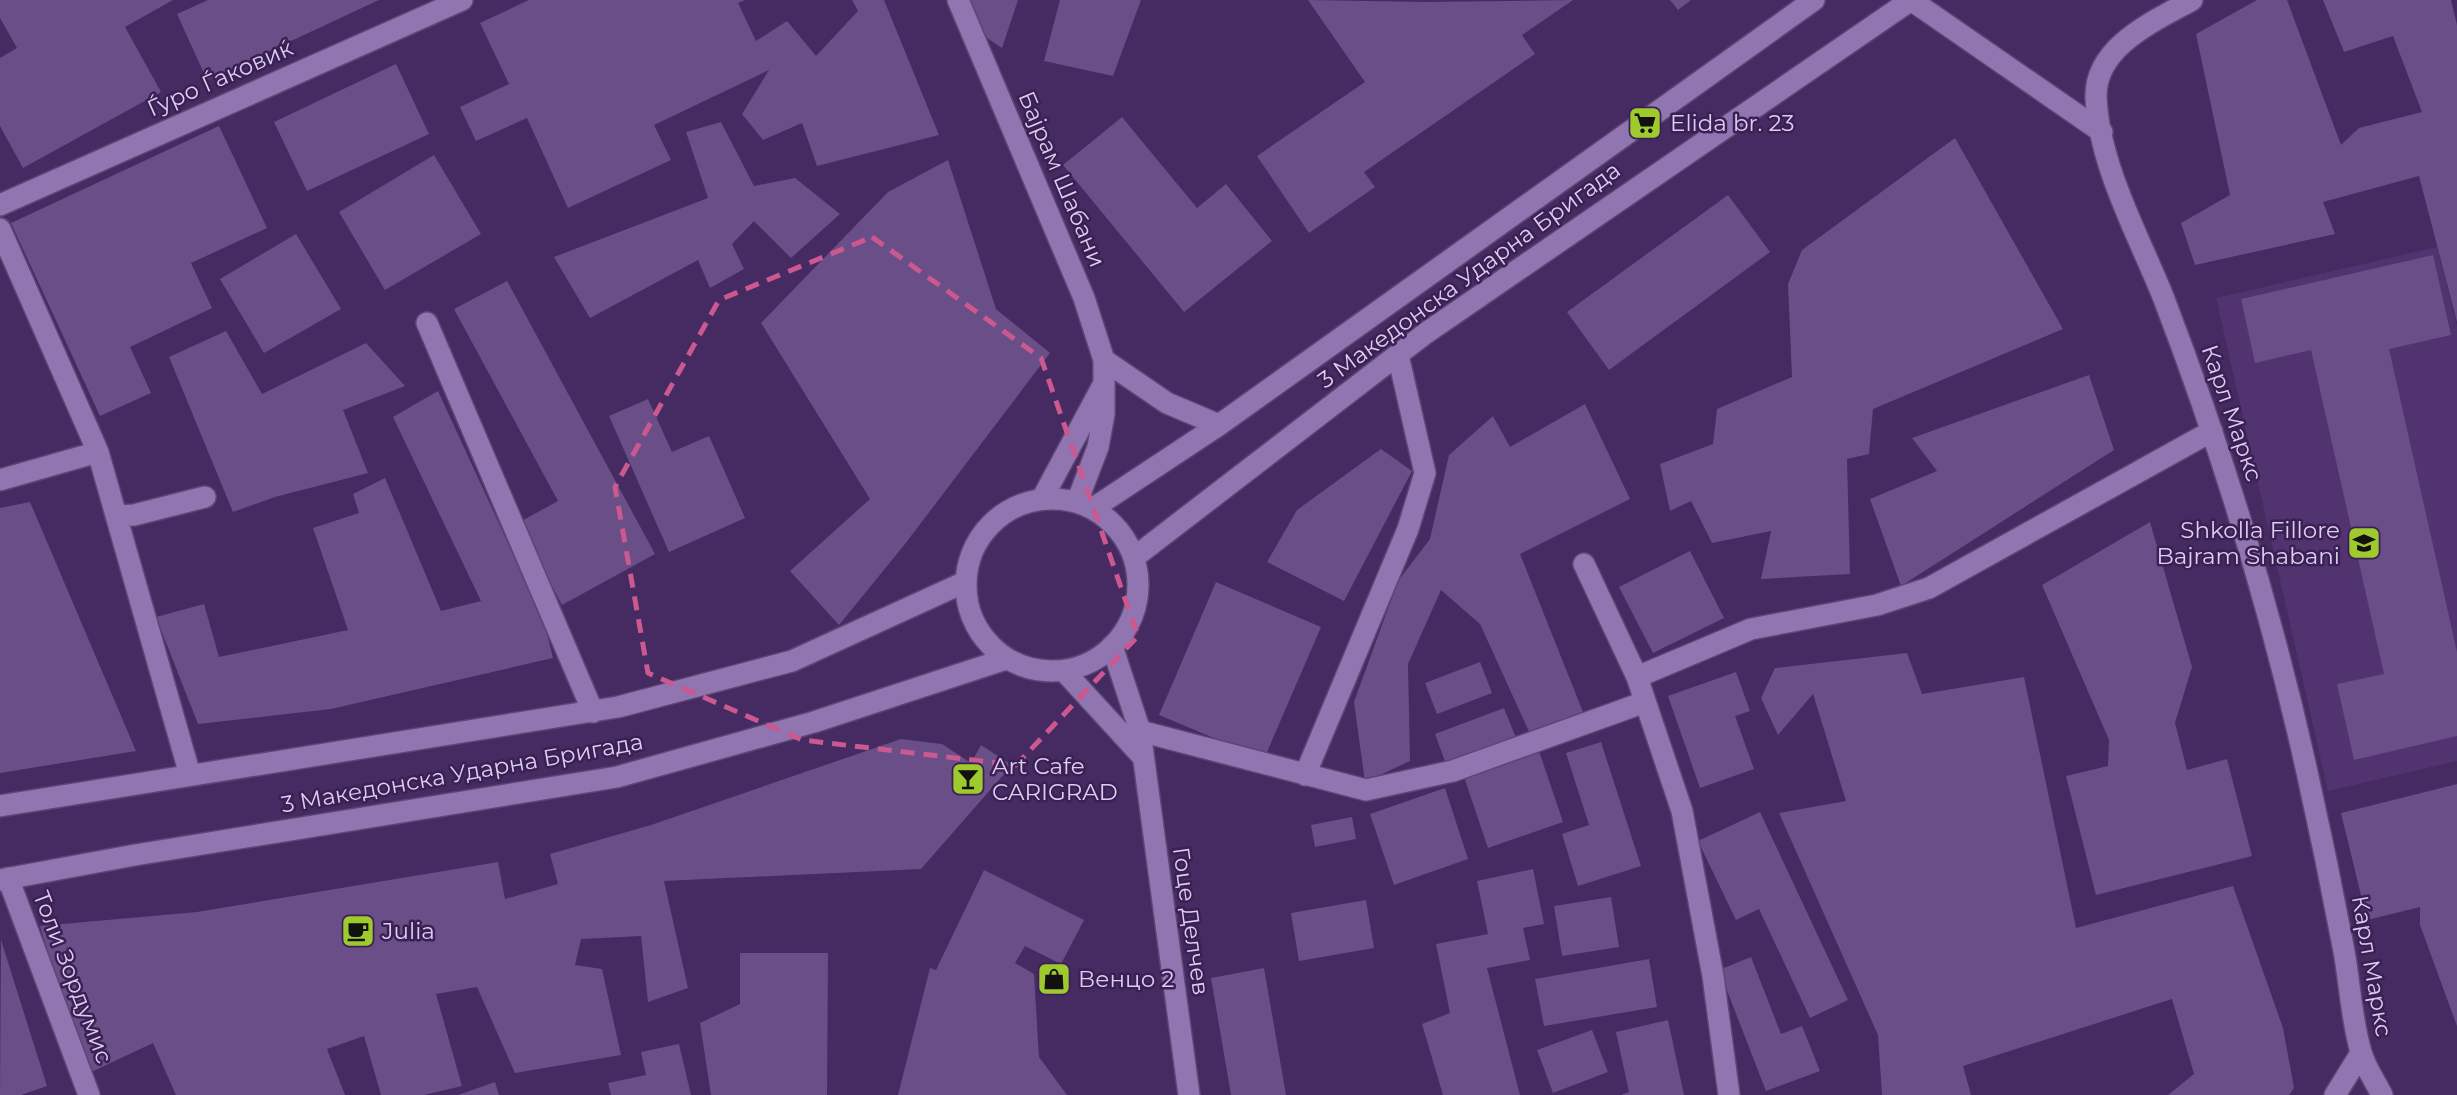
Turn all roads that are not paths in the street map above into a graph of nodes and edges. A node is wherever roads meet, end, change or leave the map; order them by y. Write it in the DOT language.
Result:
graph roads {
  1 [pos="462,0"];
  2 [pos="958,0"];
  3 [pos="1814,0"];
  4 [pos="1911,0"];
  5 [pos="2192,0"];
  6 [pos="2102,132"];
  7 [pos="0,205"];
  8 [pos="0,229"];
  9 [pos="427,323"];
  10 [pos="1398,355"];
  11 [pos="1104,360"];
  12 [pos="1104,382"];
  13 [pos="1219,425"];
  14 [pos="2213,431"];
  15 [pos="98,452"];
  16 [pos="0,480"];
  17 [pos="205,497"];
  18 [pos="1042,499"];
  19 [pos="1086,505"];
  20 [pos="116,516"];
  21 [pos="1136,556"];
  22 [pos="1584,564"];
  23 [pos="965,582"];
  24 [pos="1112,646"];
  25 [pos="1006,659"];
  26 [pos="1065,671"];
  27 [pos="1637,677"];
  28 [pos="1645,702"];
  29 [pos="593,712"];
  30 [pos="1140,731"];
  31 [pos="1141,755"];
  32 [pos="190,775"];
  33 [pos="1306,775"];
  34 [pos="0,806"];
  35 [pos="4,879"];
  36 [pos="2361,1053"];
  37 [pos="89,1095"];
  38 [pos="1189,1095"];
  39 [pos="1729,1095"];
  40 [pos="2335,1095"];
  41 [pos="2382,1095"];
  1 -- 7 [label="street, Ѓуро Ѓаковиќ"];
  2 -- 11 [label="street, Бајрам Шабани"];
  3 -- 13 [label="street, 3 Македонска Ударна Бригада"];
  4 -- 6 [label="street"];
  4 -- 10 [label="street, 3 Македонска Ударна Бригада"];
  5 -- 6 [label="street, Карл Маркс"];
  6 -- 14 [label="street, Карл Маркс"];
  8 -- 15 [label="street"];
  9 -- 29 [label="street"];
  10 -- 21 [label="street, 3 Македонска Ударна Бригада"];
  10 -- 33 [label="street"];
  11 -- 12 [label="street, Бајрам Шабани"];
  11 -- 13 [label="street"];
  12 -- 18 [label="street, Бајрам Шабани"];
  12 -- 19 [label="street, Бајрам Шабани"];
  13 -- 19 [label="street, 3 Македонска Ударна Бригада"];
  14 -- 27 [label="street"];
  14 -- 36 [label="street, Карл Маркс"];
  15 -- 16 [label="street"];
  15 -- 20 [label="street"];
  17 -- 20 [label="street"];
  18 -- 19 [label="street"];
  18 -- 23 [label="street"];
  19 -- 21 [label="street"];
  20 -- 32 [label="street"];
  21 -- 24 [label="street"];
  22 -- 27 [label="street"];
  23 -- 25 [label="street"];
  23 -- 29 [label="street, 3 Македонска Ударна Бригада"];
  24 -- 26 [label="street"];
  24 -- 30 [label="street, Гоце Делчев"];
  25 -- 26 [label="street"];
  25 -- 35 [label="street, 3 Македонска Ударна Бригада"];
  26 -- 31 [label="street"];
  27 -- 28 [label="street"];
  28 -- 33 [label="street"];
  28 -- 39 [label="street"];
  29 -- 32 [label="street, 3 Македонска Ударна Бригада"];
  30 -- 31 [label="street, Гоце Делчев"];
  30 -- 33 [label="street"];
  31 -- 38 [label="street, Гоце Делчев"];
  32 -- 34 [label="street, 3 Македонска Ударна Бригада"];
  35 -- 37 [label="street, Толи Зордумис"];
  36 -- 40 [label="street"];
  36 -- 41 [label="street, Карл Маркс"];
}
